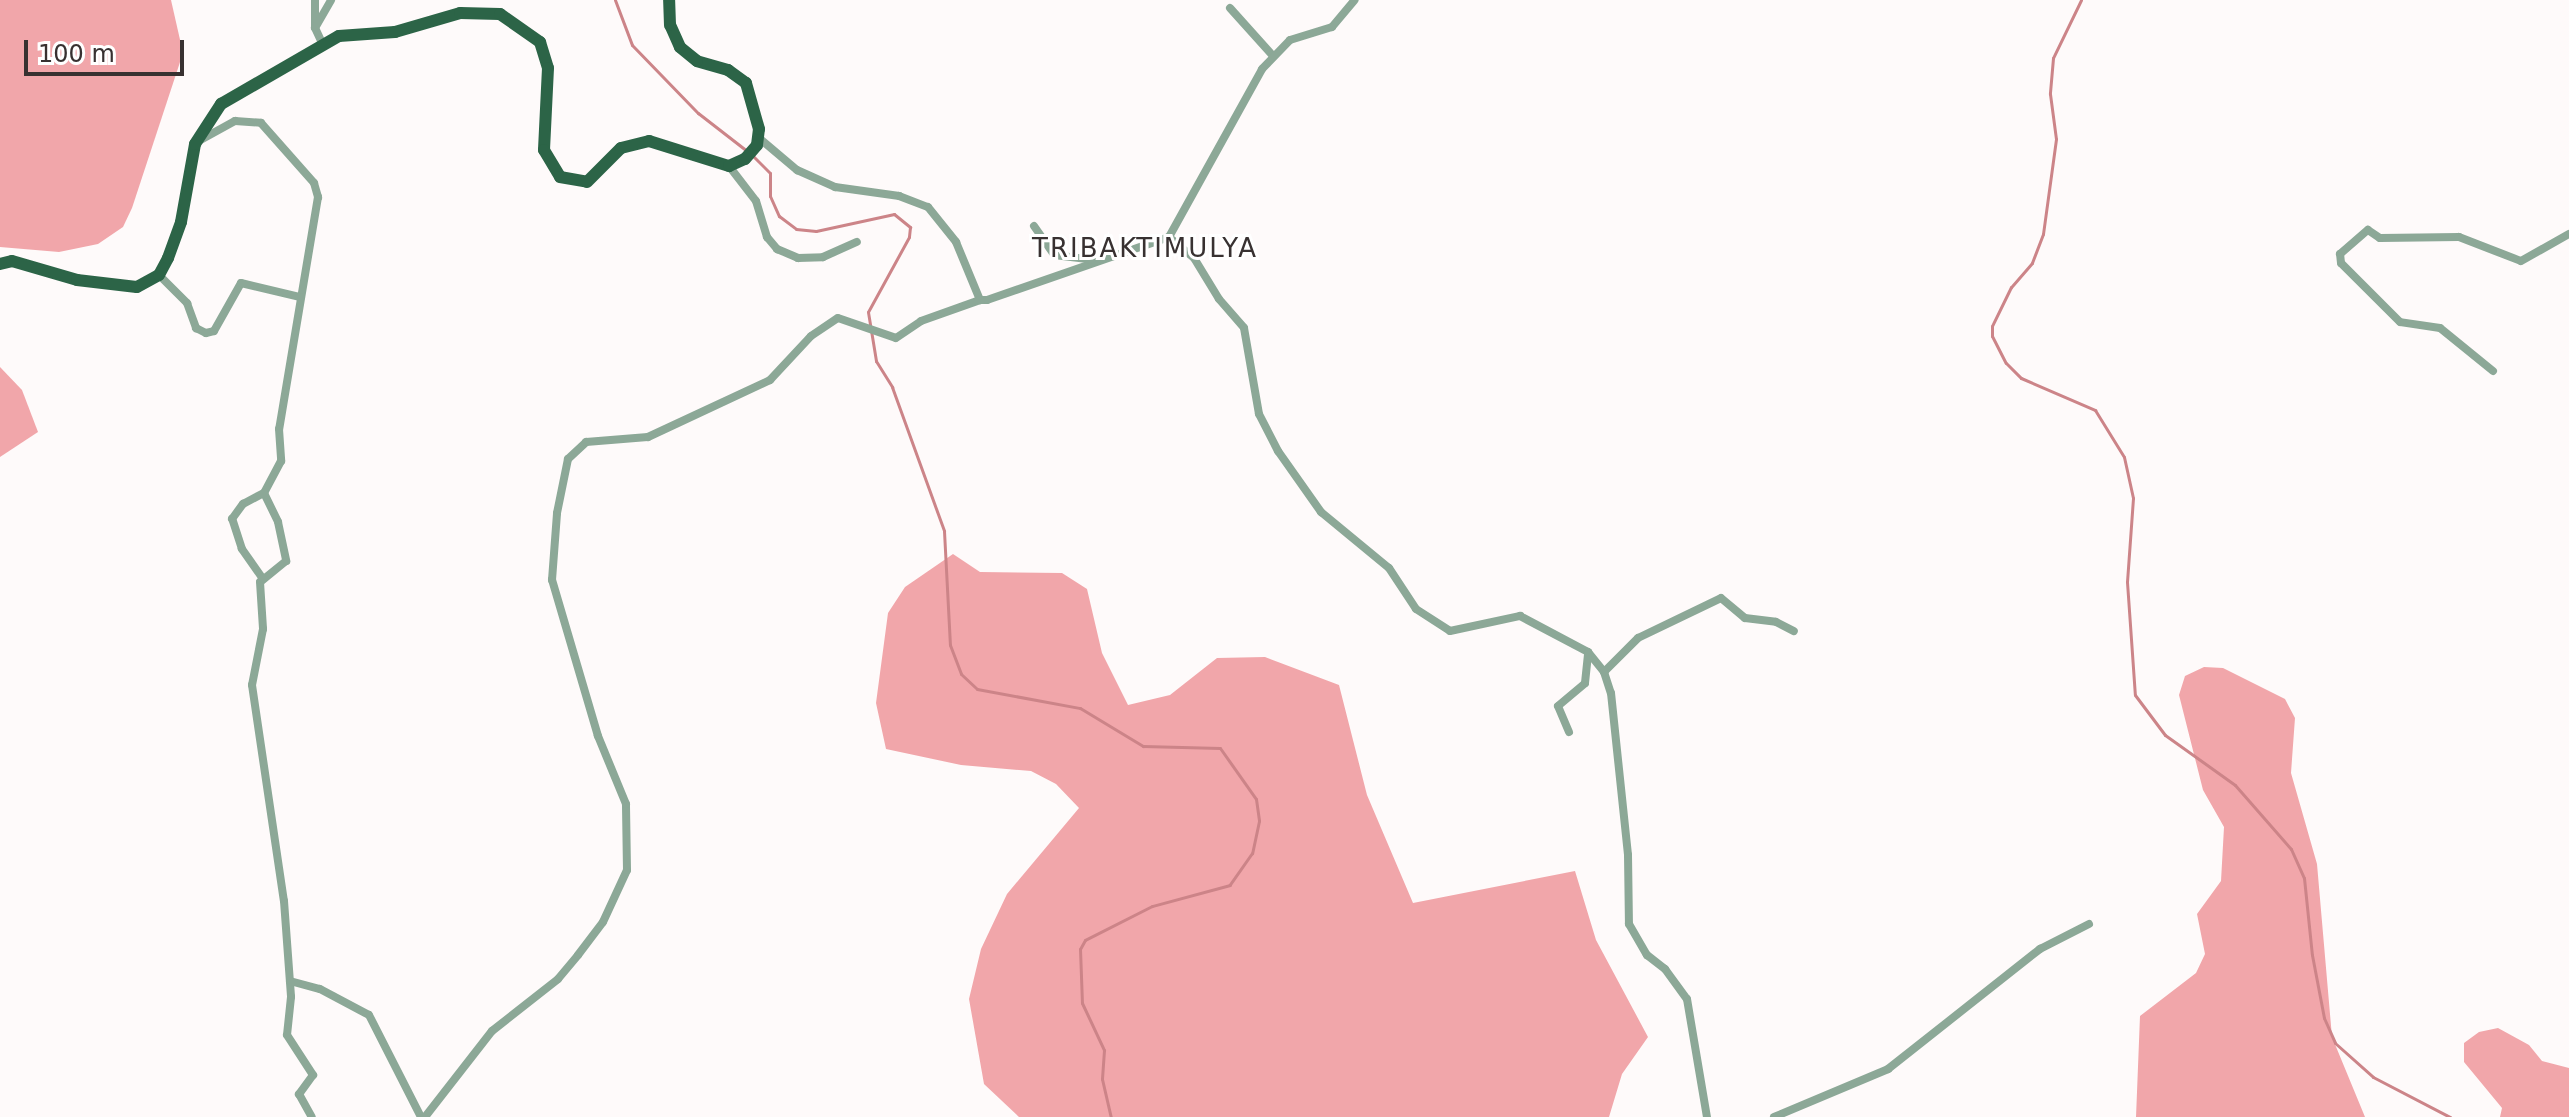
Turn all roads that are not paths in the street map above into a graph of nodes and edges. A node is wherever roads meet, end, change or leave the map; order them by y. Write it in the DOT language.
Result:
graph roads {
  1 [pos="315,0"];
  2 [pos="331,0"];
  3 [pos="669,0"];
  4 [pos="1355,0"];
  5 [pos="1230,8"];
  6 [pos="315,28"];
  7 [pos="323,45"];
  8 [pos="1273,56"];
  9 [pos="759,138"];
  10 [pos="195,144"];
  11 [pos="729,166"];
  12 [pos="1034,226"];
  13 [pos="2569,234"];
  14 [pos="1169,237"];
  15 [pos="857,242"];
  16 [pos="1093,260"];
  17 [pos="0,264"];
  18 [pos="159,275"];
  19 [pos="300,297"];
  20 [pos="980,300"];
  21 [pos="2493,371"];
  22 [pos="264,493"];
  23 [pos="263,579"];
  24 [pos="1794,631"];
  25 [pos="1588,652"];
  26 [pos="1604,672"];
  27 [pos="1569,732"];
  28 [pos="2089,924"];
  29 [pos="290,981"];
  30 [pos="312,1117"];
  31 [pos="423,1117"];
  32 [pos="1707,1117"];
  33 [pos="1774,1117"];
  1 -- 6 [label="street"];
  2 -- 6 [label="street"];
  3 -- 9 [label="main road"];
  4 -- 8 [label="street"];
  5 -- 8 [label="street"];
  6 -- 7 [label="street"];
  7 -- 10 [label="main road"];
  7 -- 11 [label="main road"];
  8 -- 14 [label="street"];
  9 -- 11 [label="main road"];
  9 -- 20 [label="street"];
  10 -- 18 [label="main road"];
  10 -- 19 [label="street"];
  11 -- 15 [label="street"];
  12 -- 16 [label="street"];
  13 -- 21 [label="street"];
  14 -- 16 [label="street"];
  14 -- 25 [label="street"];
  16 -- 20 [label="street"];
  17 -- 18 [label="main road"];
  18 -- 19 [label="street"];
  19 -- 22 [label="street"];
  20 -- 31 [label="street"];
  22 -- 23 [label="street"];
  22 -- 23 [label="street"];
  23 -- 29 [label="street"];
  24 -- 26 [label="street"];
  25 -- 26 [label="street"];
  25 -- 27 [label="street"];
  26 -- 32 [label="street"];
  28 -- 33 [label="street"];
  29 -- 30 [label="street"];
  29 -- 31 [label="street"];
}
